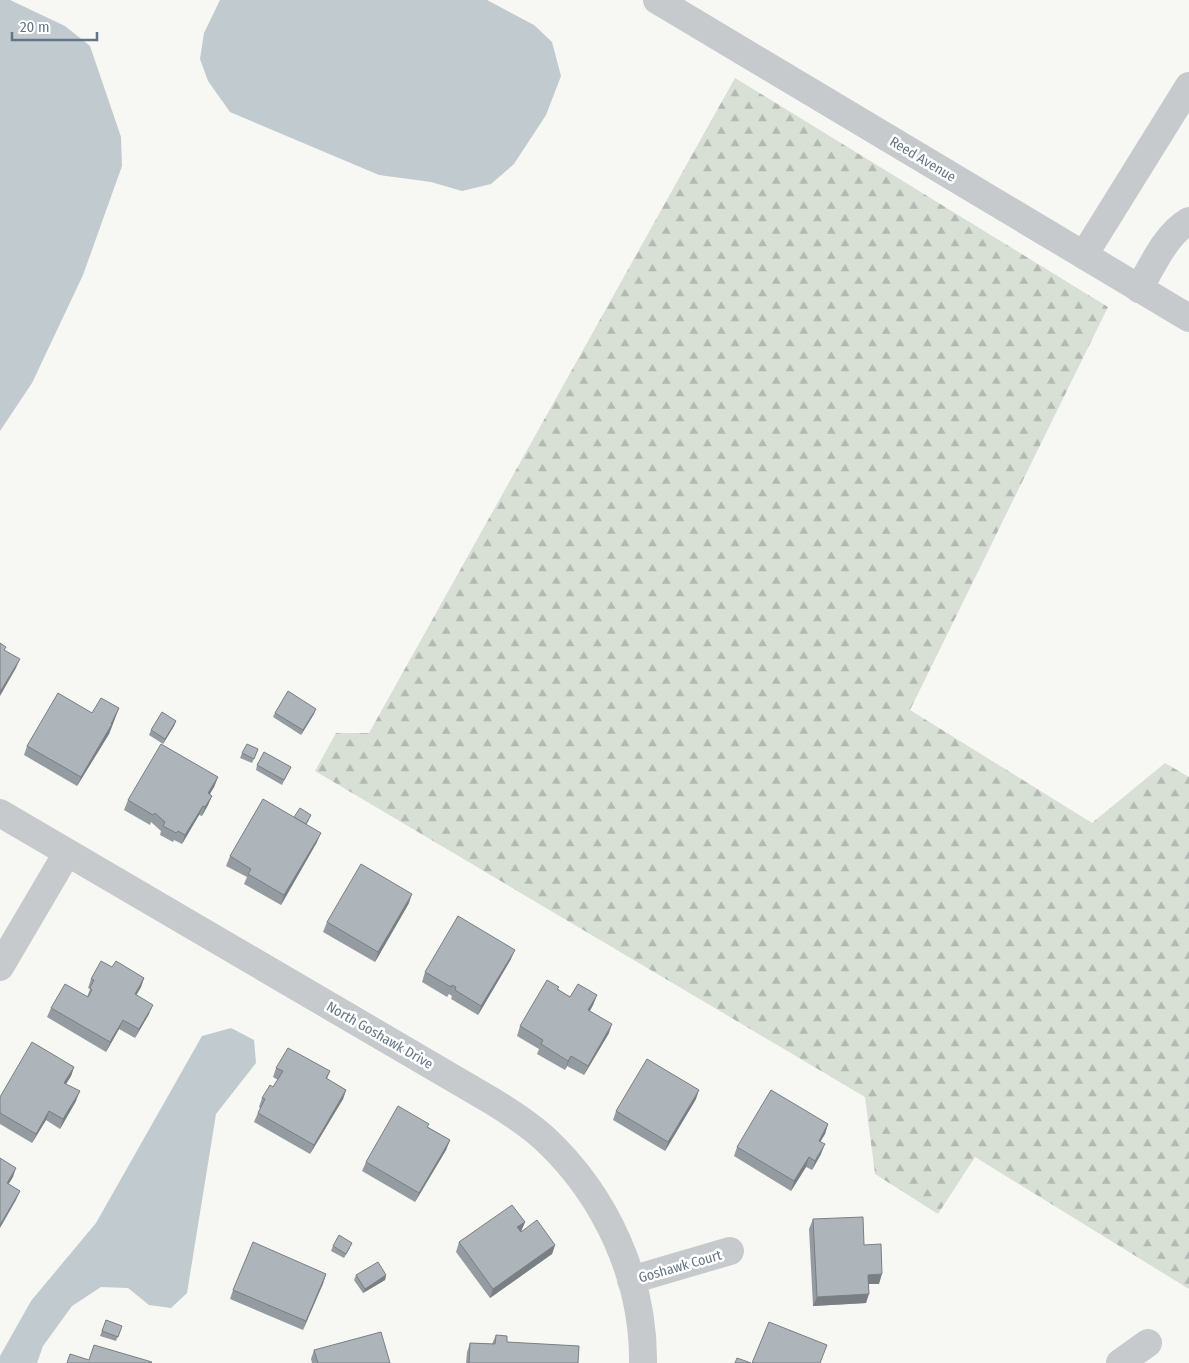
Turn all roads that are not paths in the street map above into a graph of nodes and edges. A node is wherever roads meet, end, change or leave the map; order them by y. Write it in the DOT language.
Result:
graph roads {
  1 [pos="657,0"];
  2 [pos="1189,86"];
  3 [pos="1189,221"];
  4 [pos="1084,255"];
  5 [pos="1139,288"];
  6 [pos="1189,318"];
  7 [pos="0,813"];
  8 [pos="67,853"];
  9 [pos="0,967"];
  10 [pos="730,1251"];
  11 [pos="631,1280"];
  12 [pos="1148,1343"];
  13 [pos="643,1363"];
  14 [pos="1120,1363"];
  1 -- 4 [label="street, Reed Avenue"];
  2 -- 4 [label="street"];
  3 -- 5 [label="street"];
  4 -- 5 [label="street, Reed Avenue"];
  5 -- 6 [label="street, Reed Avenue"];
  7 -- 8 [label="street, North Goshawk Drive"];
  8 -- 9 [label="street"];
  8 -- 11 [label="street, North Goshawk Drive"];
  10 -- 11 [label="street, Goshawk Court"];
  11 -- 13 [label="street, North Goshawk Drive"];
  12 -- 14 [label="street"];
}
